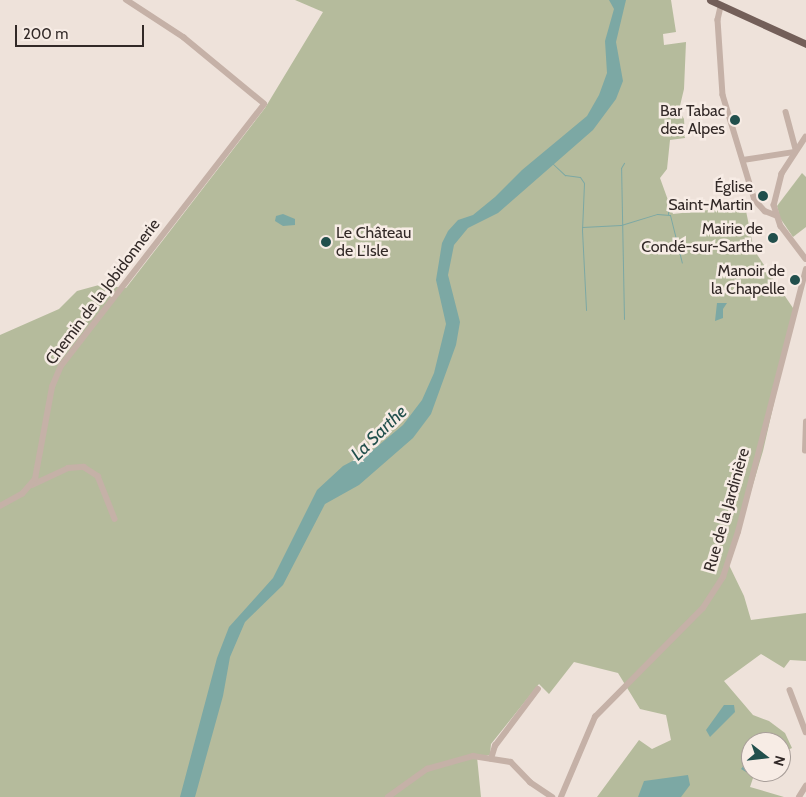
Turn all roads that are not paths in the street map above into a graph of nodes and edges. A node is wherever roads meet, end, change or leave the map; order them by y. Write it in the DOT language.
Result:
graph roads {
  1 [pos="126,0"];
  2 [pos="716,3"];
  3 [pos="806,44"];
  4 [pos="786,112"];
  5 [pos="806,137"];
  6 [pos="795,150"];
  7 [pos="743,160"];
  8 [pos="775,215"];
  9 [pos="806,259"];
  10 [pos="806,270"];
  11 [pos="806,422"];
  12 [pos="805,451"];
  13 [pos="32,484"];
  14 [pos="0,506"];
  15 [pos="115,519"];
  16 [pos="538,689"];
  17 [pos="790,690"];
  18 [pos="806,732"];
  19 [pos="491,759"];
  20 [pos="806,786"];
  21 [pos="388,797"];
  22 [pos="552,797"];
  23 [pos="562,797"];
  24 [pos="799,797"];
  1 -- 13 [label="street, Chemin de la Jobidonnerie"];
  2 -- 3 [label="main road"];
  2 -- 7 [label="street"];
  4 -- 6 [label="street"];
  5 -- 6 [label="street"];
  6 -- 7 [label="street"];
  6 -- 8 [label="street"];
  7 -- 8 [label="street"];
  8 -- 9 [label="street"];
  10 -- 23 [label="street, Rue de la Jardinière"];
  11 -- 12 [label="street"];
  13 -- 14 [label="street"];
  13 -- 15 [label="street"];
  16 -- 19 [label="street"];
  17 -- 18 [label="street"];
  19 -- 21 [label="street"];
  19 -- 22 [label="street"];
  20 -- 24 [label="street"];
}
